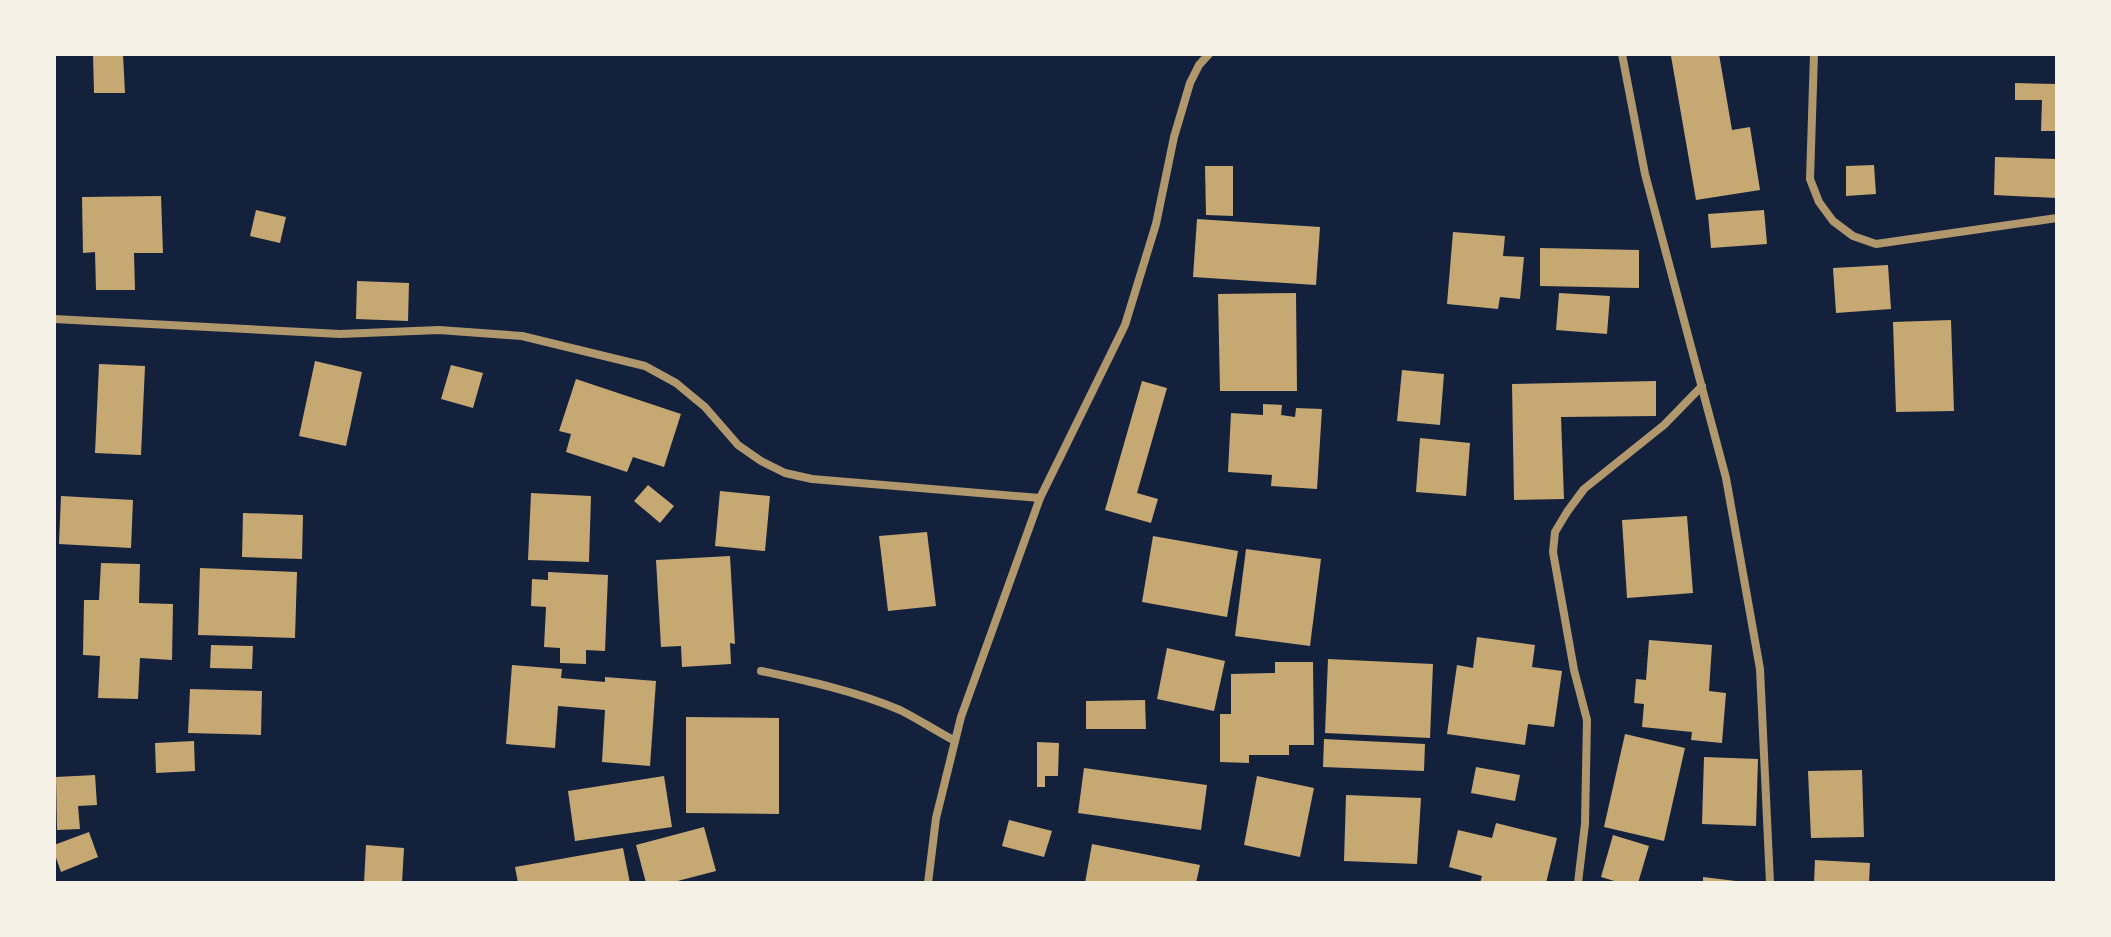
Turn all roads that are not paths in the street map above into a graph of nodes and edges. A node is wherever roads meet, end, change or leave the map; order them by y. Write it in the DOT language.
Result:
graph roads {
  1 [pos="1209,54"];
  2 [pos="1622,54"];
  3 [pos="1814,54"];
  4 [pos="2057,218"];
  5 [pos="54,319"];
  6 [pos="1702,386"];
  7 [pos="1040,498"];
  8 [pos="761,671"];
  9 [pos="955,741"];
  10 [pos="928,883"];
  11 [pos="1578,883"];
  12 [pos="1770,883"];
  1 -- 7 [label="street"];
  2 -- 6 [label="street"];
  3 -- 4 [label="street"];
  5 -- 7 [label="street"];
  6 -- 11 [label="street"];
  6 -- 12 [label="street"];
  7 -- 9 [label="street"];
  8 -- 9 [label="street"];
  9 -- 10 [label="street"];
}
